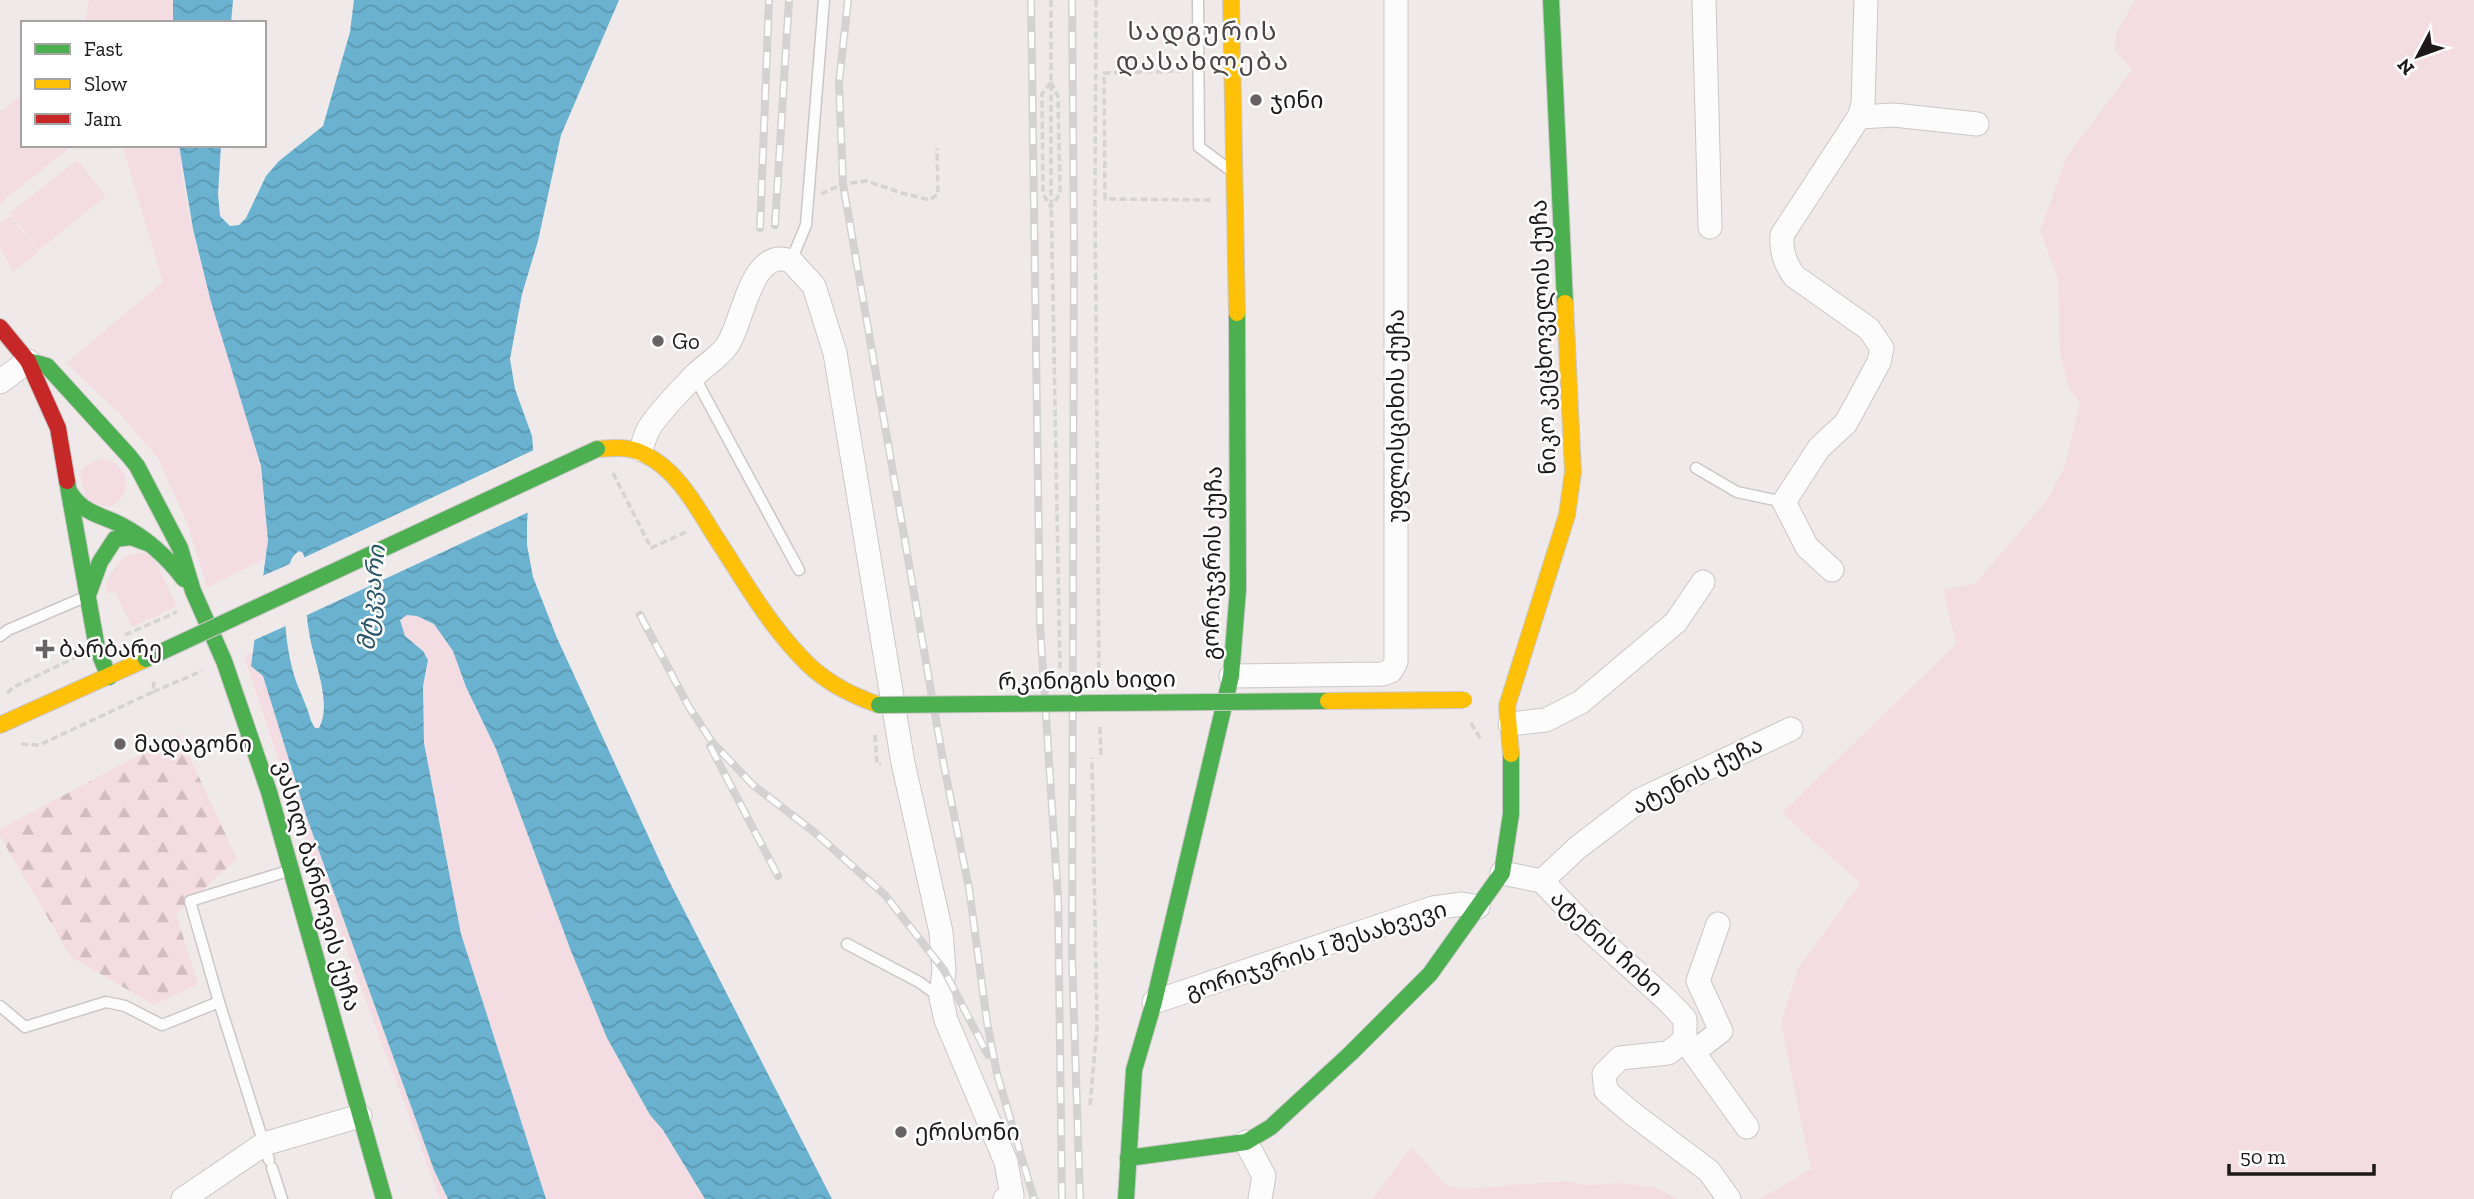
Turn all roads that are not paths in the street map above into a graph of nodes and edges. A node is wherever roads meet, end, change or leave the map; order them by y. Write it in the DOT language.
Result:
graph roads {
  1 [pos="824,0"];
  2 [pos="1198,0"];
  3 [pos="1231,0"];
  4 [pos="1396,0"];
  5 [pos="1551,0"];
  6 [pos="1704,0"];
  7 [pos="1866,0"];
  8 [pos="1858,117"];
  9 [pos="1977,124"];
  10 [pos="1235,174"];
  11 [pos="1710,227"];
  12 [pos="791,261"];
  13 [pos="0,327"];
  14 [pos="28,361"];
  15 [pos="694,376"];
  16 [pos="0,382"];
  17 [pos="96,448"];
  18 [pos="641,450"];
  19 [pos="76,461"];
  20 [pos="133,461"];
  21 [pos="1696,468"];
  22 [pos="70,489"];
  23 [pos="1784,502"];
  24 [pos="121,519"];
  25 [pos="799,570"];
  26 [pos="1832,570"];
  27 [pos="1703,582"];
  28 [pos="87,596"];
  29 [pos="196,597"];
  30 [pos="0,636"];
  31 [pos="1231,676"];
  32 [pos="109,677"];
  33 [pos="1500,709"];
  34 [pos="0,725"];
  35 [pos="1791,729"];
  36 [pos="290,870"];
  37 [pos="1502,873"];
  38 [pos="1542,881"];
  39 [pos="1478,907"];
  40 [pos="1718,924"];
  41 [pos="846,944"];
  42 [pos="941,998"];
  43 [pos="219,1002"];
  44 [pos="1154,1002"];
  45 [pos="0,1006"];
  46 [pos="1690,1046"];
  47 [pos="360,1116"];
  48 [pos="1747,1127"];
  49 [pos="1246,1142"];
  50 [pos="268,1157"];
  51 [pos="1128,1158"];
  52 [pos="1010,1198"];
  53 [pos="183,1199"];
  54 [pos="282,1199"];
  55 [pos="384,1199"];
  56 [pos="1126,1199"];
  57 [pos="1260,1199"];
  58 [pos="1730,1199"];
  1 -- 12 [label="lane"];
  2 -- 10 [label="lane"];
  3 -- 10 [label="main road, გორიჯვრის ქუჩა"];
  4 -- 31 [label="street, უფლისციხის ქუჩა"];
  5 -- 33 [label="main road, ნიკო კეცხოველის ქუჩა"];
  6 -- 11 [label="street"];
  7 -- 8 [label="street"];
  8 -- 9 [label="street"];
  8 -- 23 [label="street"];
  10 -- 31 [label="main road, გორიჯვრის ქუჩა"];
  12 -- 15 [label="street"];
  12 -- 42 [label="street"];
  13 -- 14 [label="main road"];
  14 -- 16 [label="street"];
  14 -- 20 [label="main road, ვასილ ბარნოვის ქუჩა"];
  14 -- 22 [label="main road"];
  15 -- 18 [label="street"];
  15 -- 25 [label="lane"];
  17 -- 20 [label="main road"];
  18 -- 32 [label="main road, bridge"];
  18 -- 33 [label="main road, რკინიგის ხიდი, bridge"];
  19 -- 22 [label="main road"];
  20 -- 24 [label="main road"];
  20 -- 29 [label="main road, ვასილ ბარნოვის ქუჩა"];
  21 -- 23 [label="lane"];
  22 -- 24 [label="main road"];
  22 -- 28 [label="main road"];
  23 -- 26 [label="street"];
  24 -- 28 [label="main road"];
  24 -- 29 [label="main road, ვასილ ბარნოვის ქუჩა"];
  27 -- 33 [label="street"];
  28 -- 30 [label="lane"];
  28 -- 32 [label="main road"];
  29 -- 36 [label="main road, ვასილ ბარნოვის ქუჩა"];
  31 -- 44 [label="main road, გორიჯვრის ქუჩა"];
  32 -- 34 [label="main road"];
  33 -- 37 [label="main road, ნიკო კეცხოველის ქუჩა"];
  35 -- 38 [label="street, ატენის ქუჩა"];
  36 -- 43 [label="lane"];
  36 -- 47 [label="main road, ვასილ ბარნოვის ქუჩა"];
  37 -- 38 [label="street, ატენის ჩიხი"];
  37 -- 39 [label="main road, ნიკო კეცხოველის ქუჩა"];
  38 -- 46 [label="street, ატენის ჩიხი"];
  39 -- 44 [label="street, გორიჯვრის I შესახვევი"];
  39 -- 49 [label="main road, ნიკო კეცხოველის ქუჩა"];
  40 -- 46 [label="street, ატენის ჩიხი"];
  41 -- 42 [label="lane"];
  42 -- 52 [label="street"];
  43 -- 45 [label="lane"];
  43 -- 50 [label="lane"];
  44 -- 51 [label="main road, გორიჯვრის ქუჩა"];
  46 -- 48 [label="street, ატენის ჩიხი"];
  46 -- 58 [label="street, ატენის ჩიხი"];
  47 -- 50 [label="street"];
  47 -- 55 [label="main road, ვასილ ბარნოვის ქუჩა"];
  49 -- 51 [label="main road, ნიკო კეცხოველის ქუჩა"];
  49 -- 57 [label="street"];
  50 -- 53 [label="street"];
  50 -- 54 [label="lane"];
  51 -- 56 [label="main road, გორიჯვრის ქუჩა"];
}
